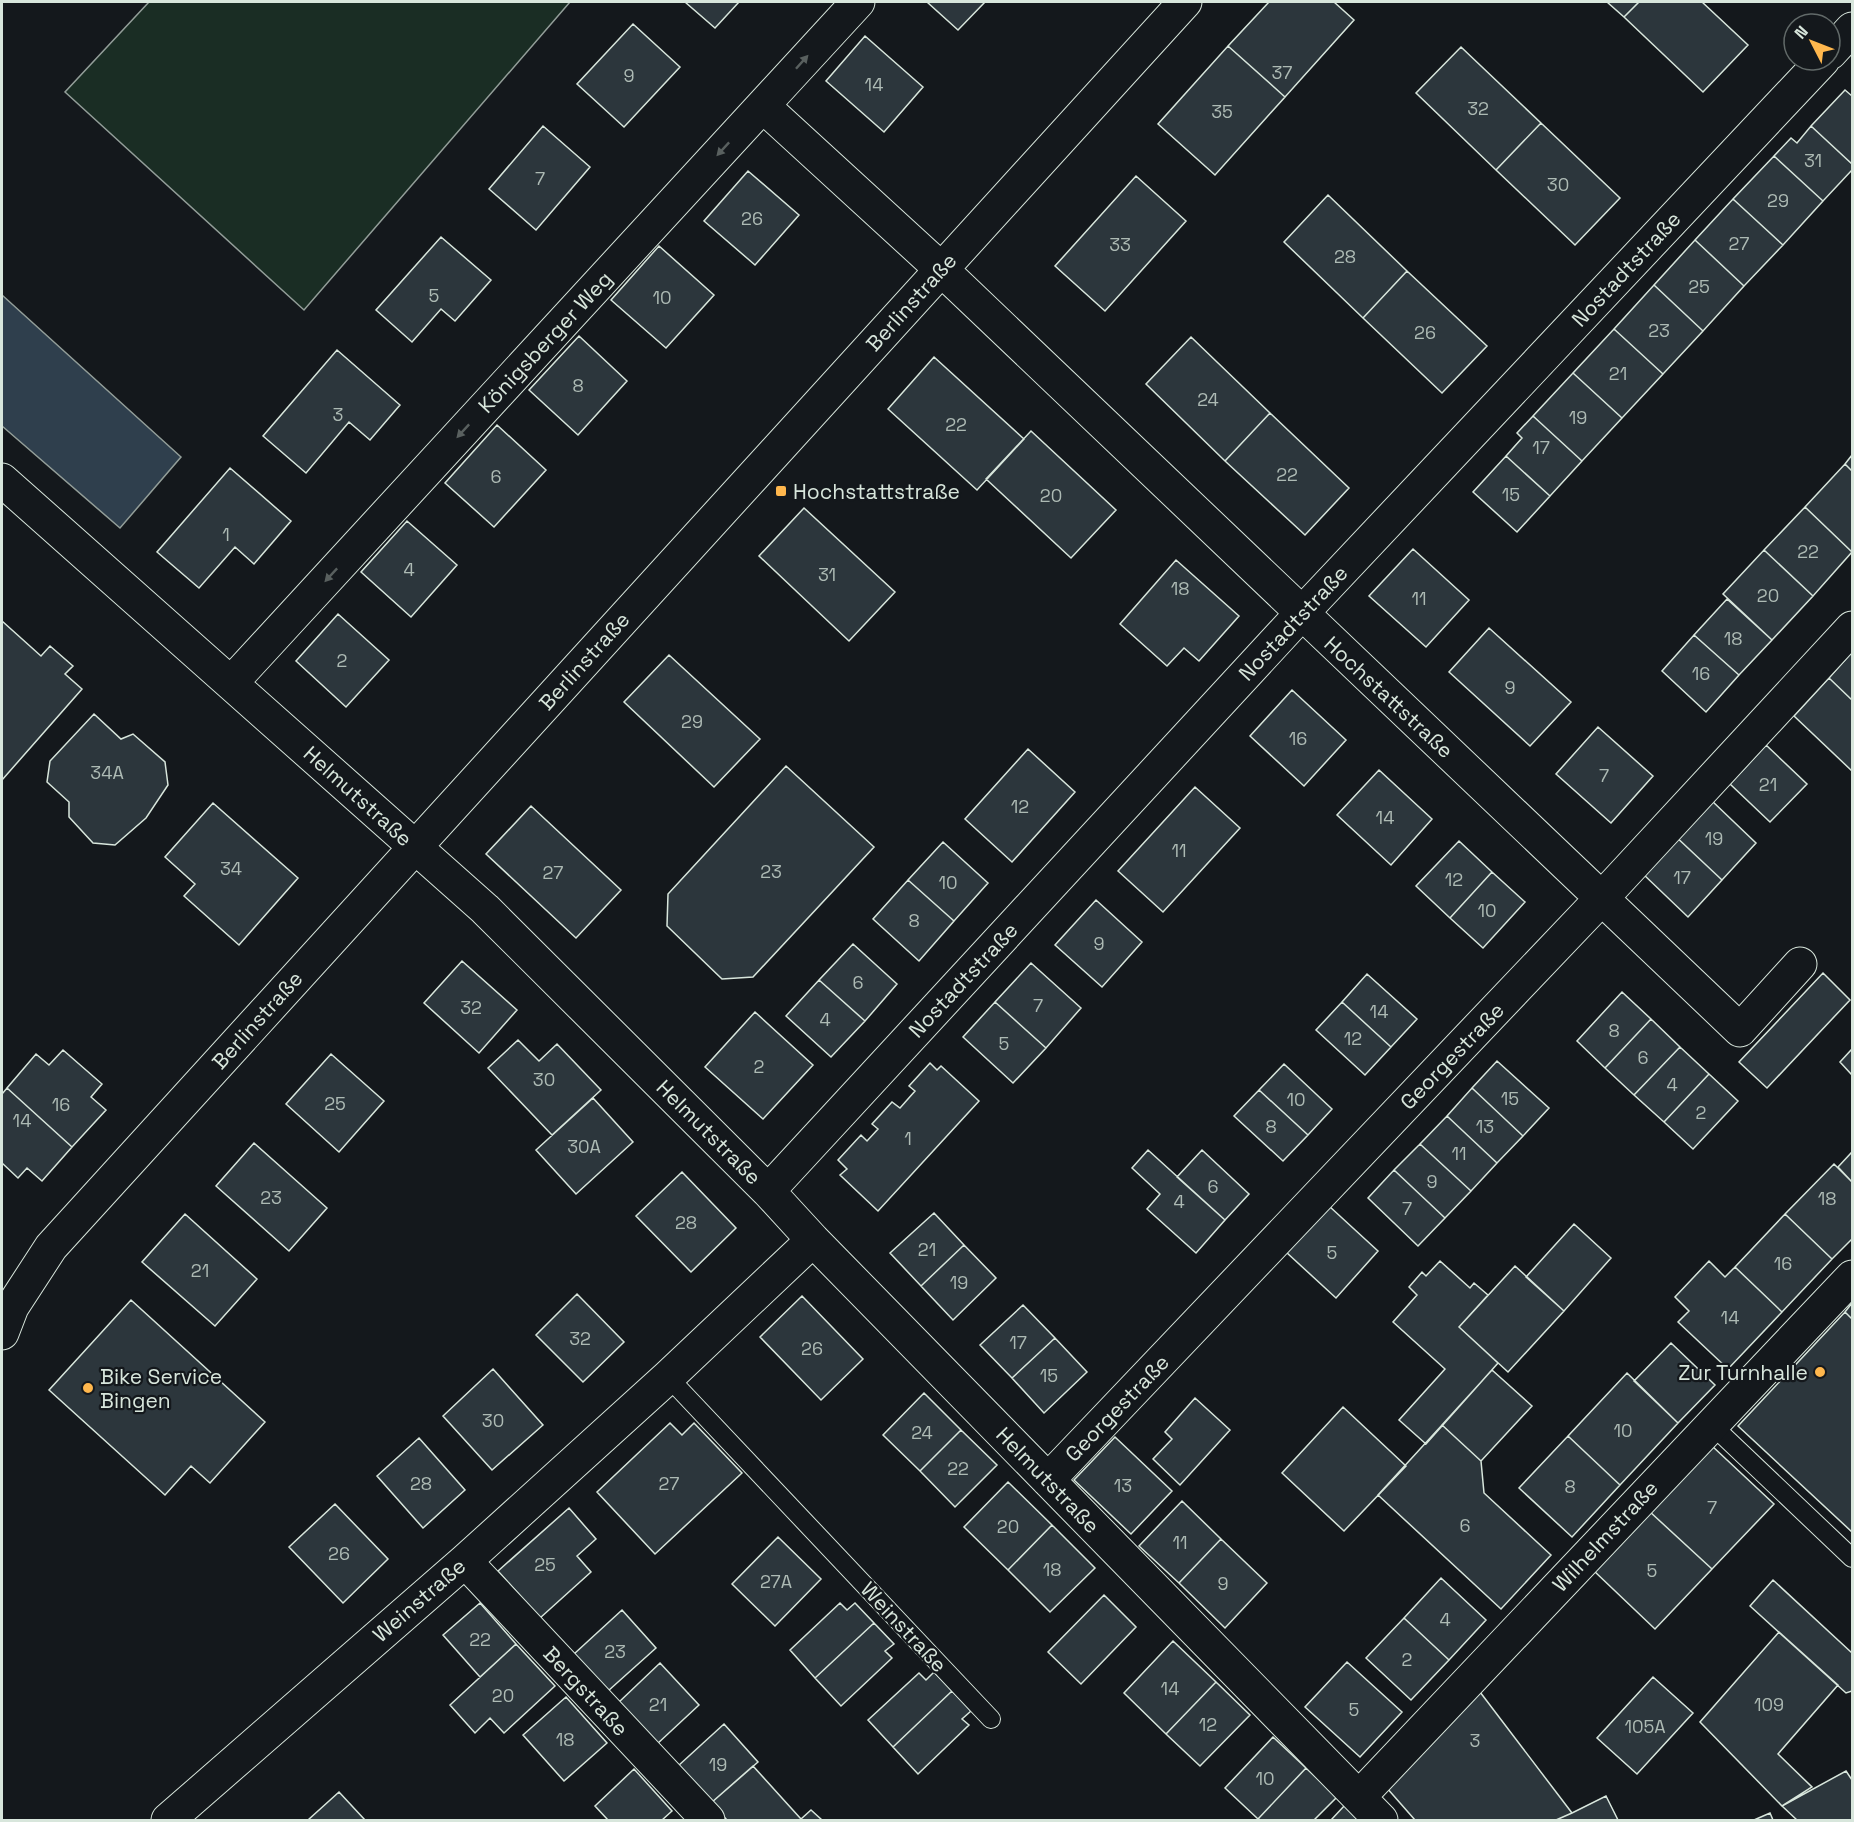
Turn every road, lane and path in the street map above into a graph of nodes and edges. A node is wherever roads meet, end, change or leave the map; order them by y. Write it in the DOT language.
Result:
graph roads {
  1 [pos="858,2"];
  2 [pos="1185,2"];
  3 [pos="1812,72"];
  4 [pos="763,106"];
  5 [pos="941,269"];
  6 [pos="2,480"];
  7 [pos="1301,614"];
  8 [pos="1852,628"];
  9 [pos="231,683"];
  10 [pos="415,846"];
  11 [pos="1601,899"];
  12 [pos="1800,964"];
  13 [pos="768,1191"];
  14 [pos="813,1240"];
  15 [pos="1852,1277"];
  16 [pos="5,1316"];
  17 [pos="668,1377"];
  18 [pos="1711,1424"];
  19 [pos="1048,1480"];
  20 [pos="1852,1558"];
  21 [pos="465,1561"];
  22 [pos="991,1719"];
  23 [pos="1359,1797"];
  24 [pos="168,1821"];
  25 [pos="708,1821"];
  26 [pos="1381,1821"];
  4 -- 1 [label="street, Königsberger Weg, one-way"];
  2 -- 5 [label="street, Berlinstraße"];
  3 -- 7 [label="street, Nostadtstraße"];
  4 -- 5 [label="street, Hochstattstraße"];
  4 -- 9 [label="street, Königsberger Weg, one-way"];
  5 -- 7 [label="street, Hochstattstraße"];
  5 -- 10 [label="street, Berlinstraße"];
  6 -- 9 [label="street, Helmutstraße"];
  7 -- 11 [label="street, Hochstattstraße"];
  7 -- 13 [label="street, Nostadtstraße"];
  8 -- 11 [label="street, Georgestraße"];
  9 -- 10 [label="street, Helmutstraße"];
  10 -- 13 [label="street, Helmutstraße"];
  10 -- 16 [label="street, Berlinstraße"];
  11 -- 12 [label="street, Hochstattstraße"];
  11 -- 19 [label="street, Georgestraße"];
  13 -- 14 [label="street, Helmutstraße"];
  14 -- 17 [label="street, Weinstraße"];
  14 -- 19 [label="street, Helmutstraße"];
  15 -- 18 [label="street, Wilhelmstraße"];
  17 -- 21 [label="street, Weinstraße"];
  17 -- 22 [label="lane, Weinstraße"];
  18 -- 20 [label="lane"];
  18 -- 23 [label="street, Wilhelmstraße"];
  19 -- 23 [label="street, Helmutstraße"];
  21 -- 24 [label="street, Weinstraße"];
  21 -- 25 [label="street, Bergstraße"];
  23 -- 26 [label="street, Helmutstraße"];
}
